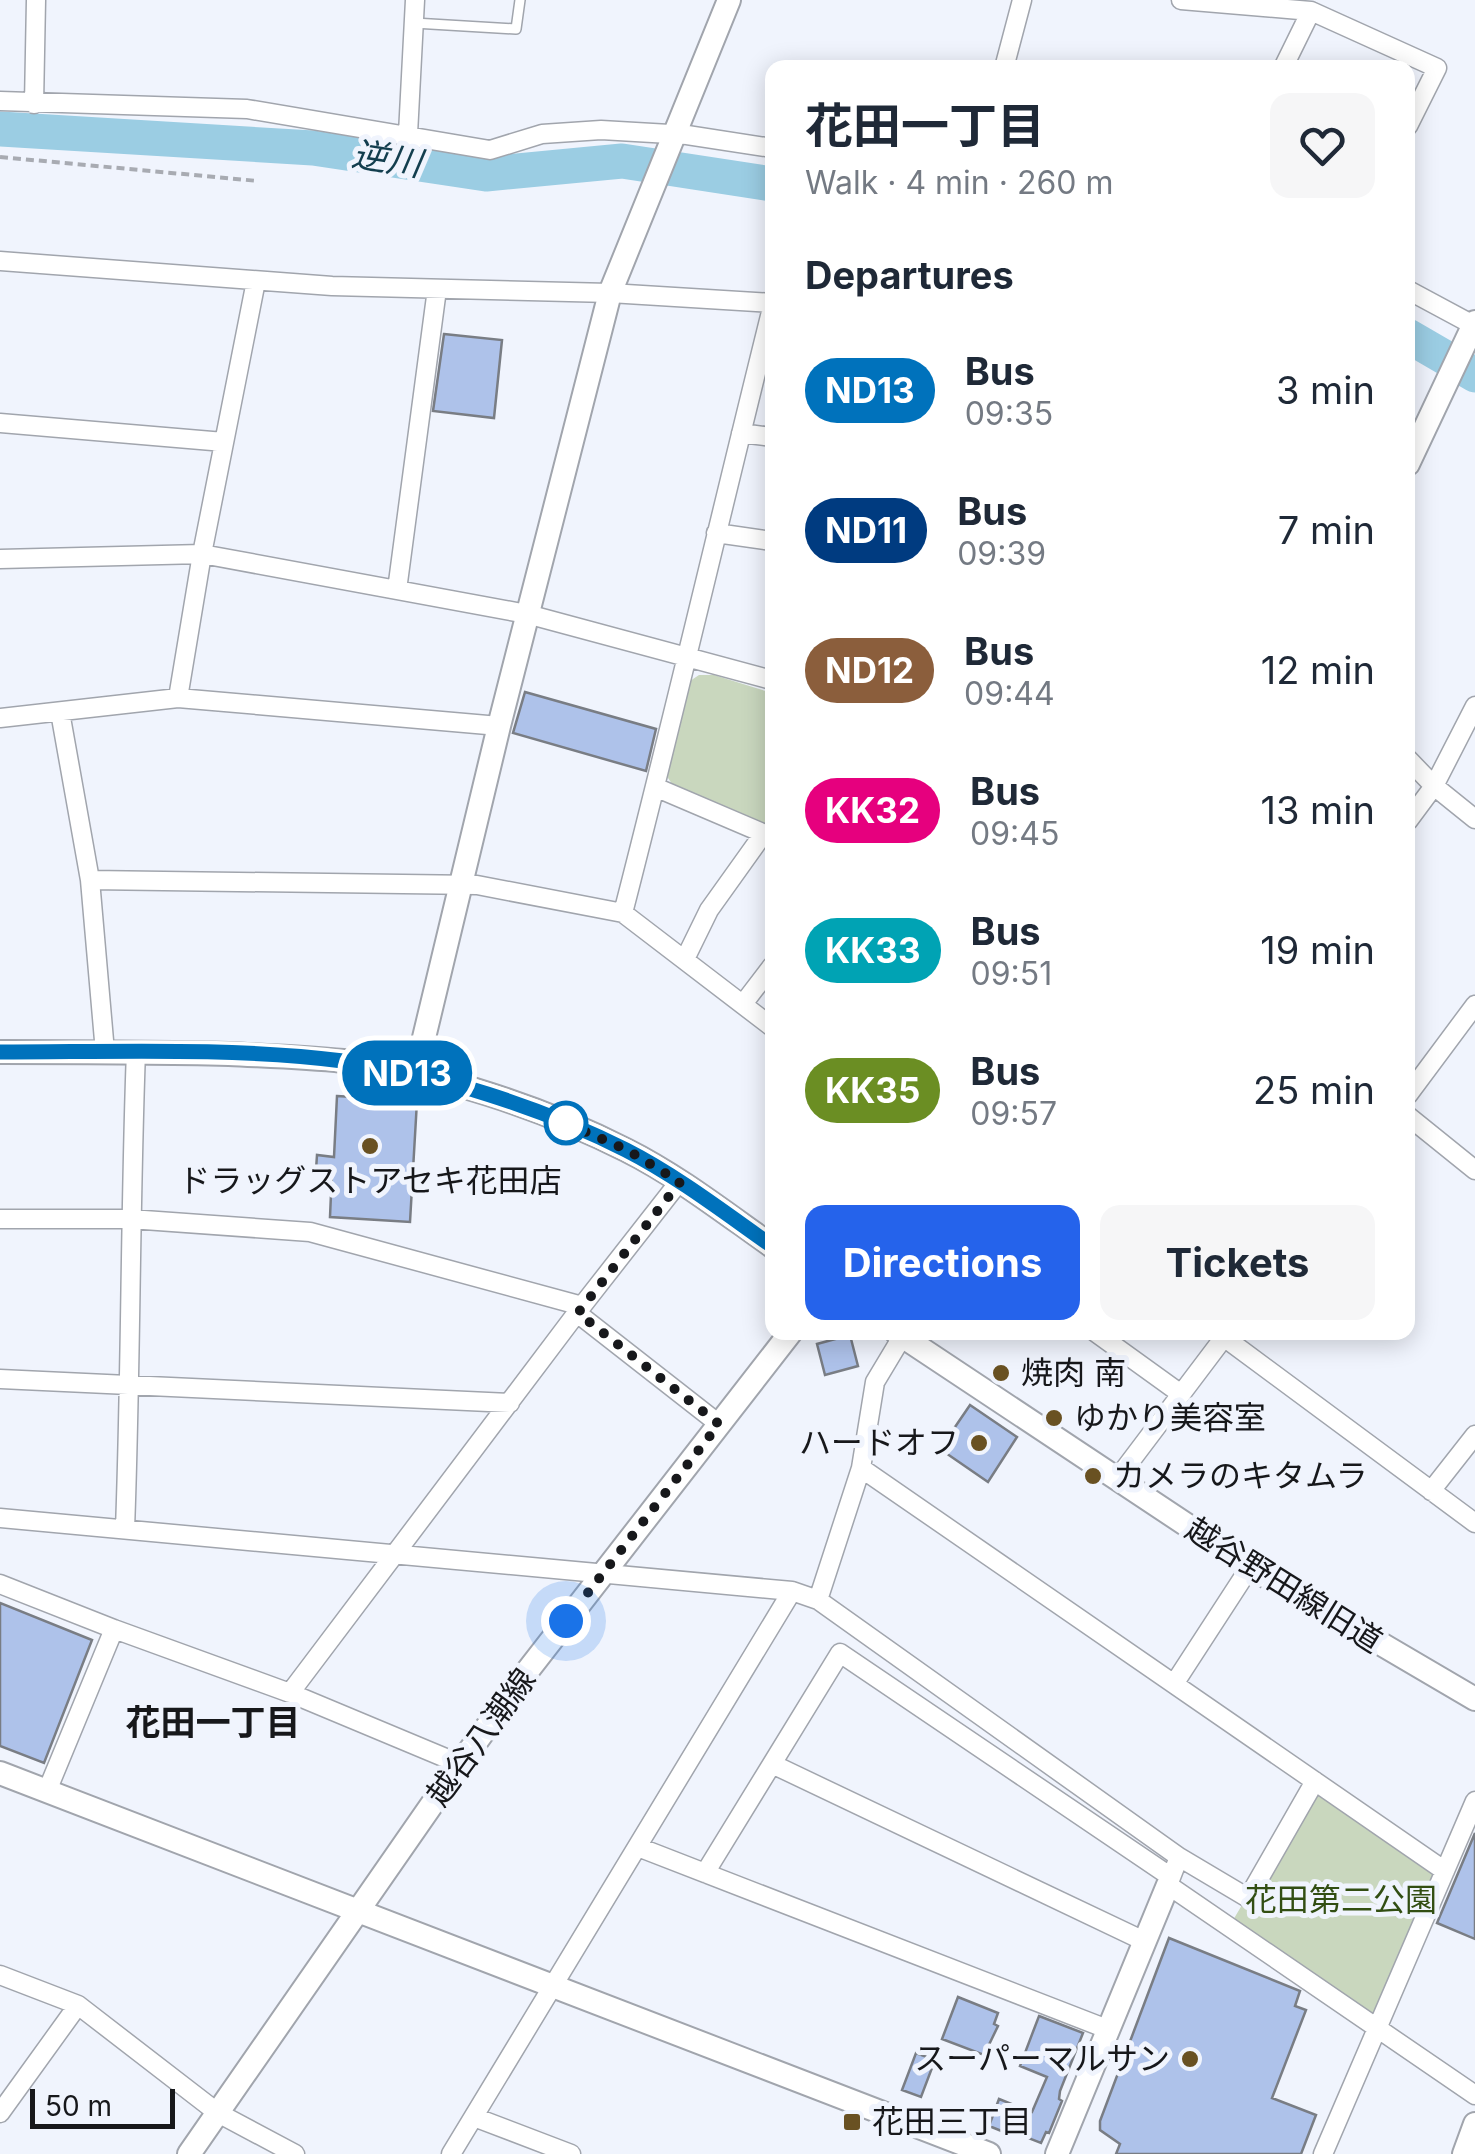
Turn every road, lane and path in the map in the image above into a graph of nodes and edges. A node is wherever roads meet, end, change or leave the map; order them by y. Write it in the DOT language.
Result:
graph roads {
  1 [pos="36,0"];
  2 [pos="415,0"];
  3 [pos="520,0"];
  4 [pos="728,0"];
  5 [pos="1022,0"];
  6 [pos="1181,0"];
  7 [pos="1311,11"];
  8 [pos="414,23"];
  9 [pos="1006,60"];
  10 [pos="1287,60"];
  11 [pos="0,101"];
  12 [pos="34,104"];
  13 [pos="1415,112"];
  14 [pos="408,134"];
  15 [pos="670,141"];
  16 [pos="765,148"];
  17 [pos="0,157"];
  18 [pos="258,181"];
  19 [pos="0,261"];
  20 [pos="256,280"];
  21 [pos="437,289"];
  22 [pos="610,293"];
  23 [pos="1415,294"];
  24 [pos="765,304"];
  25 [pos="1473,328"];
  26 [pos="765,334"];
  27 [pos="0,423"];
  28 [pos="741,432"];
  29 [pos="765,435"];
  30 [pos="224,442"];
  31 [pos="1415,449"];
  32 [pos="716,533"];
  33 [pos="765,540"];
  34 [pos="202,554"];
  35 [pos="0,560"];
  36 [pos="397,590"];
  37 [pos="527,614"];
  38 [pos="689,656"];
  39 [pos="765,678"];
  40 [pos="178,698"];
  41 [pos="1475,706"];
  42 [pos="60,712"];
  43 [pos="0,718"];
  44 [pos="499,726"];
  45 [pos="1415,766"];
  46 [pos="1434,786"];
  47 [pos="655,787"];
  48 [pos="1415,812"];
  49 [pos="1475,820"];
  50 [pos="765,834"];
  51 [pos="765,839"];
  52 [pos="90,880"];
  53 [pos="459,885"];
  54 [pos="623,912"];
  55 [pos="685,960"];
  56 [pos="765,975"];
  57 [pos="742,1004"];
  58 [pos="1475,1005"];
  59 [pos="765,1022"];
  60 [pos="136,1051"];
  61 [pos="0,1052"];
  62 [pos="106,1052"];
  63 [pos="415,1074"];
  64 [pos="1415,1085"];
  65 [pos="1415,1122"];
  66 [pos="1475,1170"];
  67 [pos="680,1182"];
  68 [pos="130,1219"];
  69 [pos="0,1220"];
  70 [pos="765,1241"];
  71 [pos="580,1310"];
  72 [pos="784,1340"];
  73 [pos="898,1340"];
  74 [pos="910,1340"];
  75 [pos="1107,1340"];
  76 [pos="1219,1340"];
  77 [pos="1231,1340"];
  78 [pos="0,1379"];
  79 [pos="130,1386"];
  80 [pos="1181,1394"];
  81 [pos="510,1403"];
  82 [pos="719,1424"];
  83 [pos="1475,1435"];
  84 [pos="861,1468"];
  85 [pos="1117,1478"];
  86 [pos="1432,1491"];
  87 [pos="0,1518"];
  88 [pos="1475,1524"];
  89 [pos="125,1530"];
  90 [pos="397,1554"];
  91 [pos="1250,1567"];
  92 [pos="602,1573"];
  93 [pos="0,1584"];
  94 [pos="792,1591"];
  95 [pos="818,1600"];
  96 [pos="114,1629"];
  97 [pos="1174,1684"];
  98 [pos="290,1693"];
  99 [pos="1475,1699"];
  100 [pos="460,1764"];
  101 [pos="772,1764"];
  102 [pos="0,1772"];
  103 [pos="1315,1782"];
  104 [pos="47,1791"];
  105 [pos="1475,1801"];
  106 [pos="638,1847"];
  107 [pos="1180,1857"];
  108 [pos="1445,1871"];
  109 [pos="705,1873"];
  110 [pos="1169,1881"];
  111 [pos="360,1910"];
  112 [pos="1144,1940"];
  113 [pos="0,1975"];
  114 [pos="554,1985"];
  115 [pos="78,2004"];
  116 [pos="1378,2027"];
  117 [pos="1107,2030"];
  118 [pos="1475,2095"];
  119 [pos="0,2113"];
  120 [pos="218,2113"];
  121 [pos="474,2117"];
  122 [pos="1475,2124"];
  123 [pos="559,2152"];
  124 [pos="189,2154"];
  125 [pos="295,2154"];
  126 [pos="451,2154"];
  127 [pos="989,2154"];
  128 [pos="1057,2154"];
  129 [pos="1323,2154"];
  130 [pos="1464,2154"];
  1 -- 12 [label="street"];
  2 -- 8 [label="street"];
  3 -- 8 [label="lane"];
  4 -- 15 [label="street"];
  5 -- 9 [label="street"];
  6 -- 7 [label="street"];
  7 -- 10 [label="street"];
  7 -- 13 [label="street"];
  8 -- 14 [label="street"];
  11 -- 12 [label="street"];
  12 -- 14 [label="street"];
  14 -- 15 [label="street"];
  15 -- 16 [label="street"];
  15 -- 22 [label="street"];
  17 -- 18 [label="path"];
  19 -- 20 [label="street"];
  20 -- 21 [label="street"];
  20 -- 30 [label="street"];
  21 -- 22 [label="street"];
  21 -- 36 [label="street"];
  22 -- 24 [label="street"];
  22 -- 37 [label="street"];
  23 -- 25 [label="street"];
  25 -- 31 [label="street"];
  26 -- 28 [label="street"];
  27 -- 30 [label="street"];
  28 -- 29 [label="street"];
  28 -- 32 [label="street"];
  30 -- 34 [label="street"];
  32 -- 33 [label="street"];
  32 -- 38 [label="street"];
  34 -- 35 [label="street"];
  34 -- 36 [label="street"];
  34 -- 40 [label="street"];
  36 -- 37 [label="street"];
  37 -- 38 [label="street"];
  37 -- 44 [label="street"];
  38 -- 39 [label="street"];
  38 -- 47 [label="street"];
  40 -- 42 [label="street"];
  40 -- 44 [label="street"];
  41 -- 46 [label="street"];
  42 -- 43 [label="street"];
  42 -- 52 [label="street"];
  44 -- 53 [label="street"];
  45 -- 46 [label="street"];
  46 -- 48 [label="street"];
  46 -- 49 [label="street"];
  47 -- 50 [label="street"];
  47 -- 54 [label="street"];
  51 -- 55 [label="street"];
  52 -- 53 [label="street"];
  52 -- 62 [label="street"];
  53 -- 54 [label="street"];
  53 -- 63 [label="street"];
  54 -- 55 [label="street"];
  55 -- 57 [label="street"];
  56 -- 57 [label="street"];
  57 -- 59 [label="street"];
  58 -- 64 [label="street"];
  60 -- 62 [label="street"];
  60 -- 63 [label="street"];
  60 -- 68 [label="street"];
  61 -- 62 [label="street"];
  63 -- 67 [label="street"];
  65 -- 66 [label="street"];
  67 -- 70 [label="street"];
  67 -- 71 [label="street"];
  68 -- 69 [label="street"];
  68 -- 71 [label="street"];
  68 -- 79 [label="street"];
  71 -- 81 [label="street"];
  71 -- 82 [label="street"];
  72 -- 82 [label="street, 越谷八潮線"];
  73 -- 84 [label="street"];
  74 -- 85 [label="street, 越谷野田線旧道"];
  75 -- 80 [label="street"];
  76 -- 80 [label="street"];
  77 -- 86 [label="street"];
  78 -- 79 [label="street"];
  79 -- 81 [label="street"];
  79 -- 89 [label="street"];
  80 -- 85 [label="street"];
  81 -- 90 [label="street"];
  82 -- 92 [label="street, 越谷八潮線"];
  83 -- 86 [label="street"];
  84 -- 95 [label="street"];
  84 -- 97 [label="street"];
  85 -- 91 [label="street, 越谷野田線旧道"];
  86 -- 88 [label="street"];
  87 -- 89 [label="street"];
  89 -- 90 [label="street"];
  90 -- 92 [label="street"];
  90 -- 98 [label="street"];
  91 -- 97 [label="street"];
  91 -- 99 [label="street, 越谷野田線旧道"];
  92 -- 94 [label="street"];
  92 -- 100 [label="street, 越谷八潮線"];
  93 -- 96 [label="street"];
  94 -- 95 [label="street"];
  94 -- 106 [label="street"];
  95 -- 107 [label="street"];
  96 -- 98 [label="street"];
  96 -- 104 [label="street"];
  97 -- 103 [label="street"];
  98 -- 100 [label="street"];
  100 -- 111 [label="street, 越谷八潮線"];
  101 -- 109 [label="street"];
  101 -- 110 [label="street"];
  101 -- 112 [label="street"];
  102 -- 104 [label="street"];
  103 -- 107 [label="street"];
  103 -- 108 [label="street"];
  104 -- 111 [label="street"];
  105 -- 108 [label="street"];
  106 -- 109 [label="street"];
  106 -- 114 [label="street"];
  107 -- 110 [label="street"];
  108 -- 116 [label="street"];
  109 -- 117 [label="street"];
  110 -- 112 [label="street"];
  110 -- 116 [label="street"];
  111 -- 114 [label="street"];
  111 -- 120 [label="street, 越谷八潮線"];
  112 -- 117 [label="street"];
  113 -- 115 [label="street"];
  114 -- 121 [label="street"];
  114 -- 127 [label="street"];
  115 -- 119 [label="street"];
  115 -- 120 [label="street"];
  116 -- 118 [label="street"];
  116 -- 129 [label="street"];
  117 -- 128 [label="street"];
  120 -- 124 [label="street, 越谷八潮線"];
  120 -- 125 [label="street"];
  121 -- 123 [label="street"];
  121 -- 126 [label="street"];
  122 -- 130 [label="street"];
}
